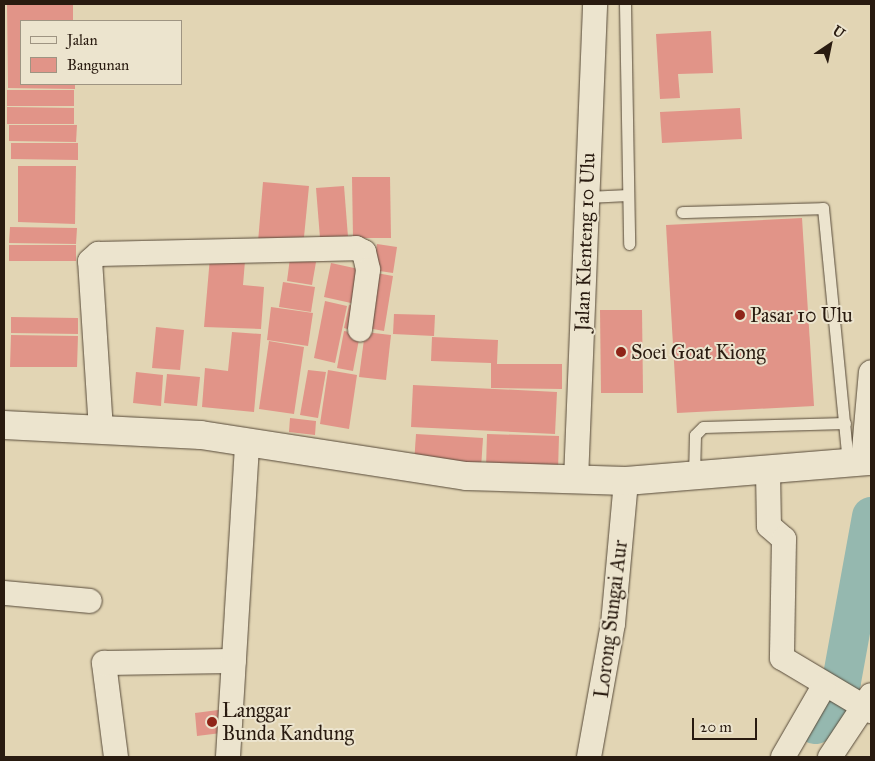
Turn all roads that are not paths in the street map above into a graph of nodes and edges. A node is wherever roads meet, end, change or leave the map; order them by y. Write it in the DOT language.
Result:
graph roads {
  1 [pos="595,4"];
  2 [pos="625,4"];
  3 [pos="628,195"];
  4 [pos="587,197"];
  5 [pos="682,212"];
  6 [pos="629,244"];
  7 [pos="360,329"];
  8 [pos="871,372"];
  9 [pos="845,423"];
  10 [pos="4,425"];
  11 [pos="101,430"];
  12 [pos="247,442"];
  13 [pos="863,462"];
  14 [pos="768,471"];
  15 [pos="694,476"];
  16 [pos="576,480"];
  17 [pos="626,481"];
  18 [pos="4,593"];
  19 [pos="90,601"];
  20 [pos="234,661"];
  21 [pos="825,687"];
  22 [pos="866,705"];
  23 [pos="116,757"];
  24 [pos="228,757"];
  25 [pos="589,757"];
  26 [pos="783,757"];
  27 [pos="830,757"];
  1 -- 4 [label="street, Jalan Klenteng 10 Ulu"];
  2 -- 3 [label="lane"];
  3 -- 4 [label="lane"];
  3 -- 6 [label="lane"];
  4 -- 16 [label="street, Jalan Klenteng 10 Ulu"];
  5 -- 9 [label="lane"];
  7 -- 11 [label="street"];
  8 -- 13 [label="street"];
  9 -- 13 [label="lane"];
  9 -- 15 [label="lane"];
  10 -- 11 [label="street"];
  11 -- 12 [label="street"];
  12 -- 16 [label="street"];
  12 -- 20 [label="street"];
  13 -- 14 [label="street"];
  14 -- 15 [label="street"];
  14 -- 21 [label="street"];
  15 -- 17 [label="street"];
  16 -- 17 [label="street"];
  17 -- 25 [label="street, Lorong Sungai Aur"];
  18 -- 19 [label="street"];
  20 -- 23 [label="street"];
  20 -- 24 [label="street"];
  21 -- 22 [label="street"];
  21 -- 26 [label="street"];
  22 -- 27 [label="street"];
}
